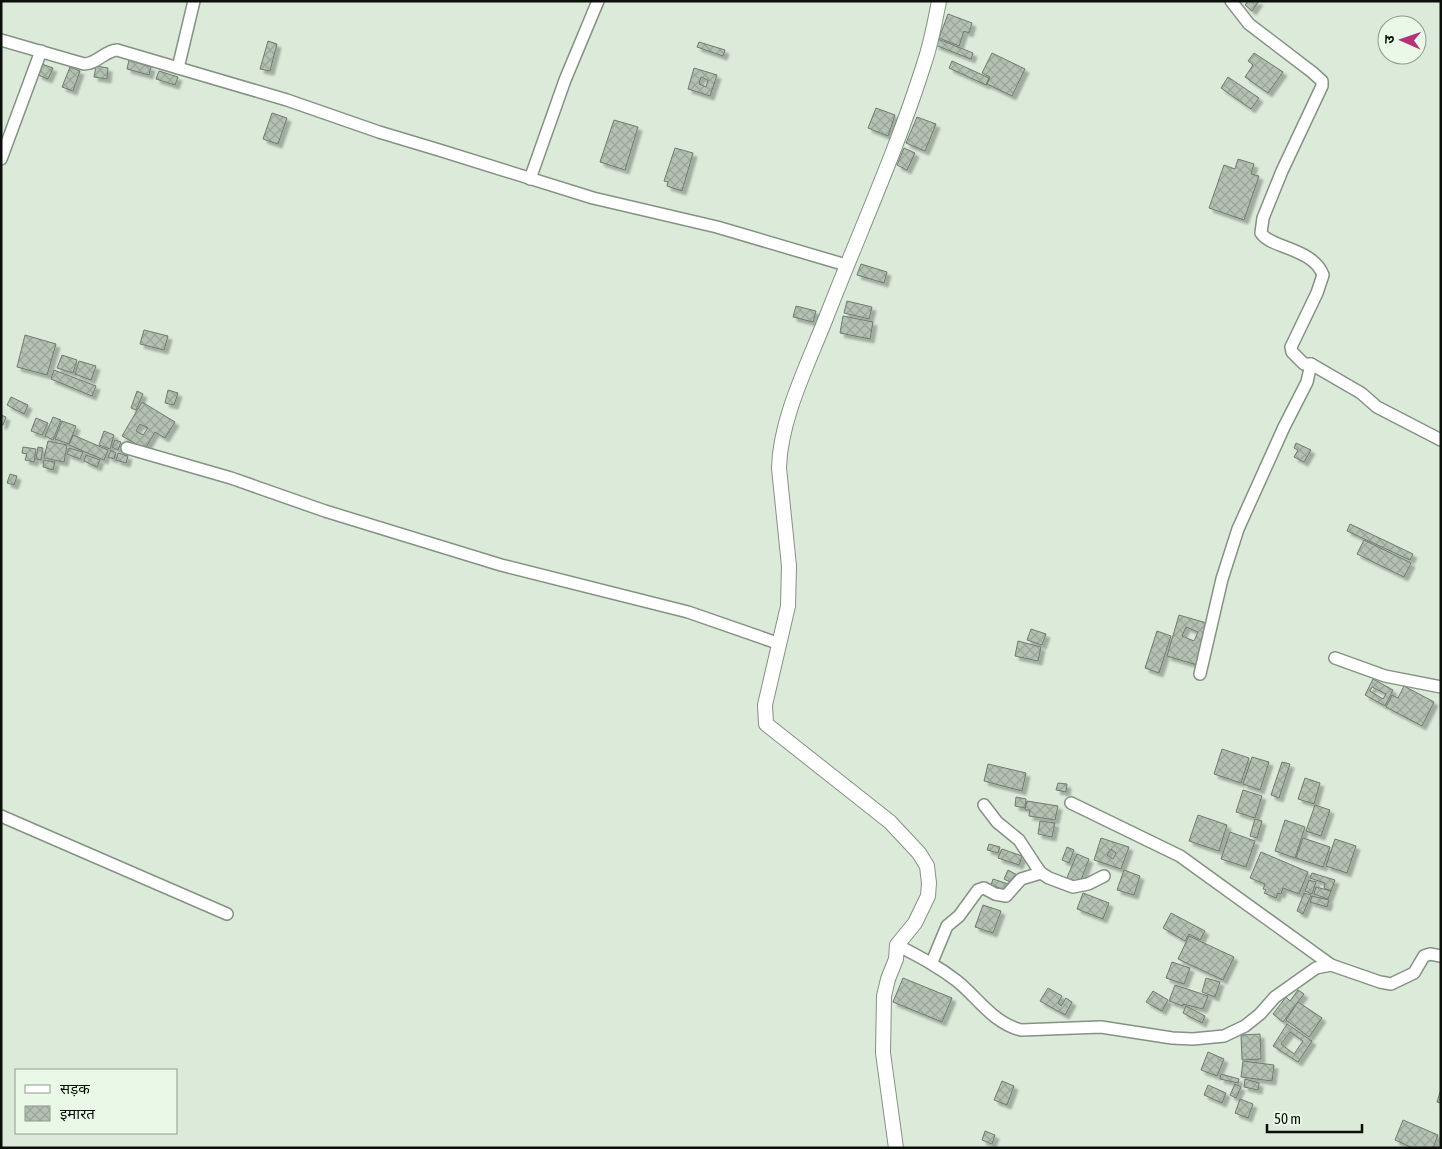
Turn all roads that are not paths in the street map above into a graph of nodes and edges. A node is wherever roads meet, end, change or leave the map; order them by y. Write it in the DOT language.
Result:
graph roads {
  1 [pos="194,1"];
  2 [pos="598,1"];
  3 [pos="939,1"];
  4 [pos="1231,1"];
  5 [pos="1,40"];
  6 [pos="41,51"];
  7 [pos="178,68"];
  8 [pos="1,159"];
  9 [pos="530,179"];
  10 [pos="846,266"];
  11 [pos="1311,364"];
  12 [pos="1441,440"];
  13 [pos="127,448"];
  14 [pos="780,644"];
  15 [pos="1335,658"];
  16 [pos="1200,674"];
  17 [pos="1441,687"];
  18 [pos="1071,803"];
  19 [pos="984,805"];
  20 [pos="1,816"];
  21 [pos="1041,873"];
  22 [pos="1104,876"];
  23 [pos="227,914"];
  24 [pos="897,945"];
  25 [pos="1441,956"];
  26 [pos="932,962"];
  27 [pos="1331,965"];
  28 [pos="896,1148"];
  1 -- 7 [label="street"];
  2 -- 9 [label="street"];
  3 -- 10 [label="street"];
  4 -- 11 [label="street"];
  5 -- 6 [label="street"];
  6 -- 7 [label="street"];
  6 -- 8 [label="street"];
  7 -- 9 [label="street"];
  9 -- 10 [label="street"];
  10 -- 14 [label="street"];
  11 -- 12 [label="street"];
  11 -- 16 [label="street"];
  13 -- 14 [label="street"];
  14 -- 24 [label="street"];
  15 -- 17 [label="street"];
  18 -- 27 [label="street"];
  19 -- 21 [label="street"];
  20 -- 23 [label="street"];
  21 -- 22 [label="street"];
  21 -- 26 [label="street"];
  24 -- 26 [label="street"];
  24 -- 28 [label="street"];
  25 -- 27 [label="street"];
  26 -- 27 [label="street"];
}
